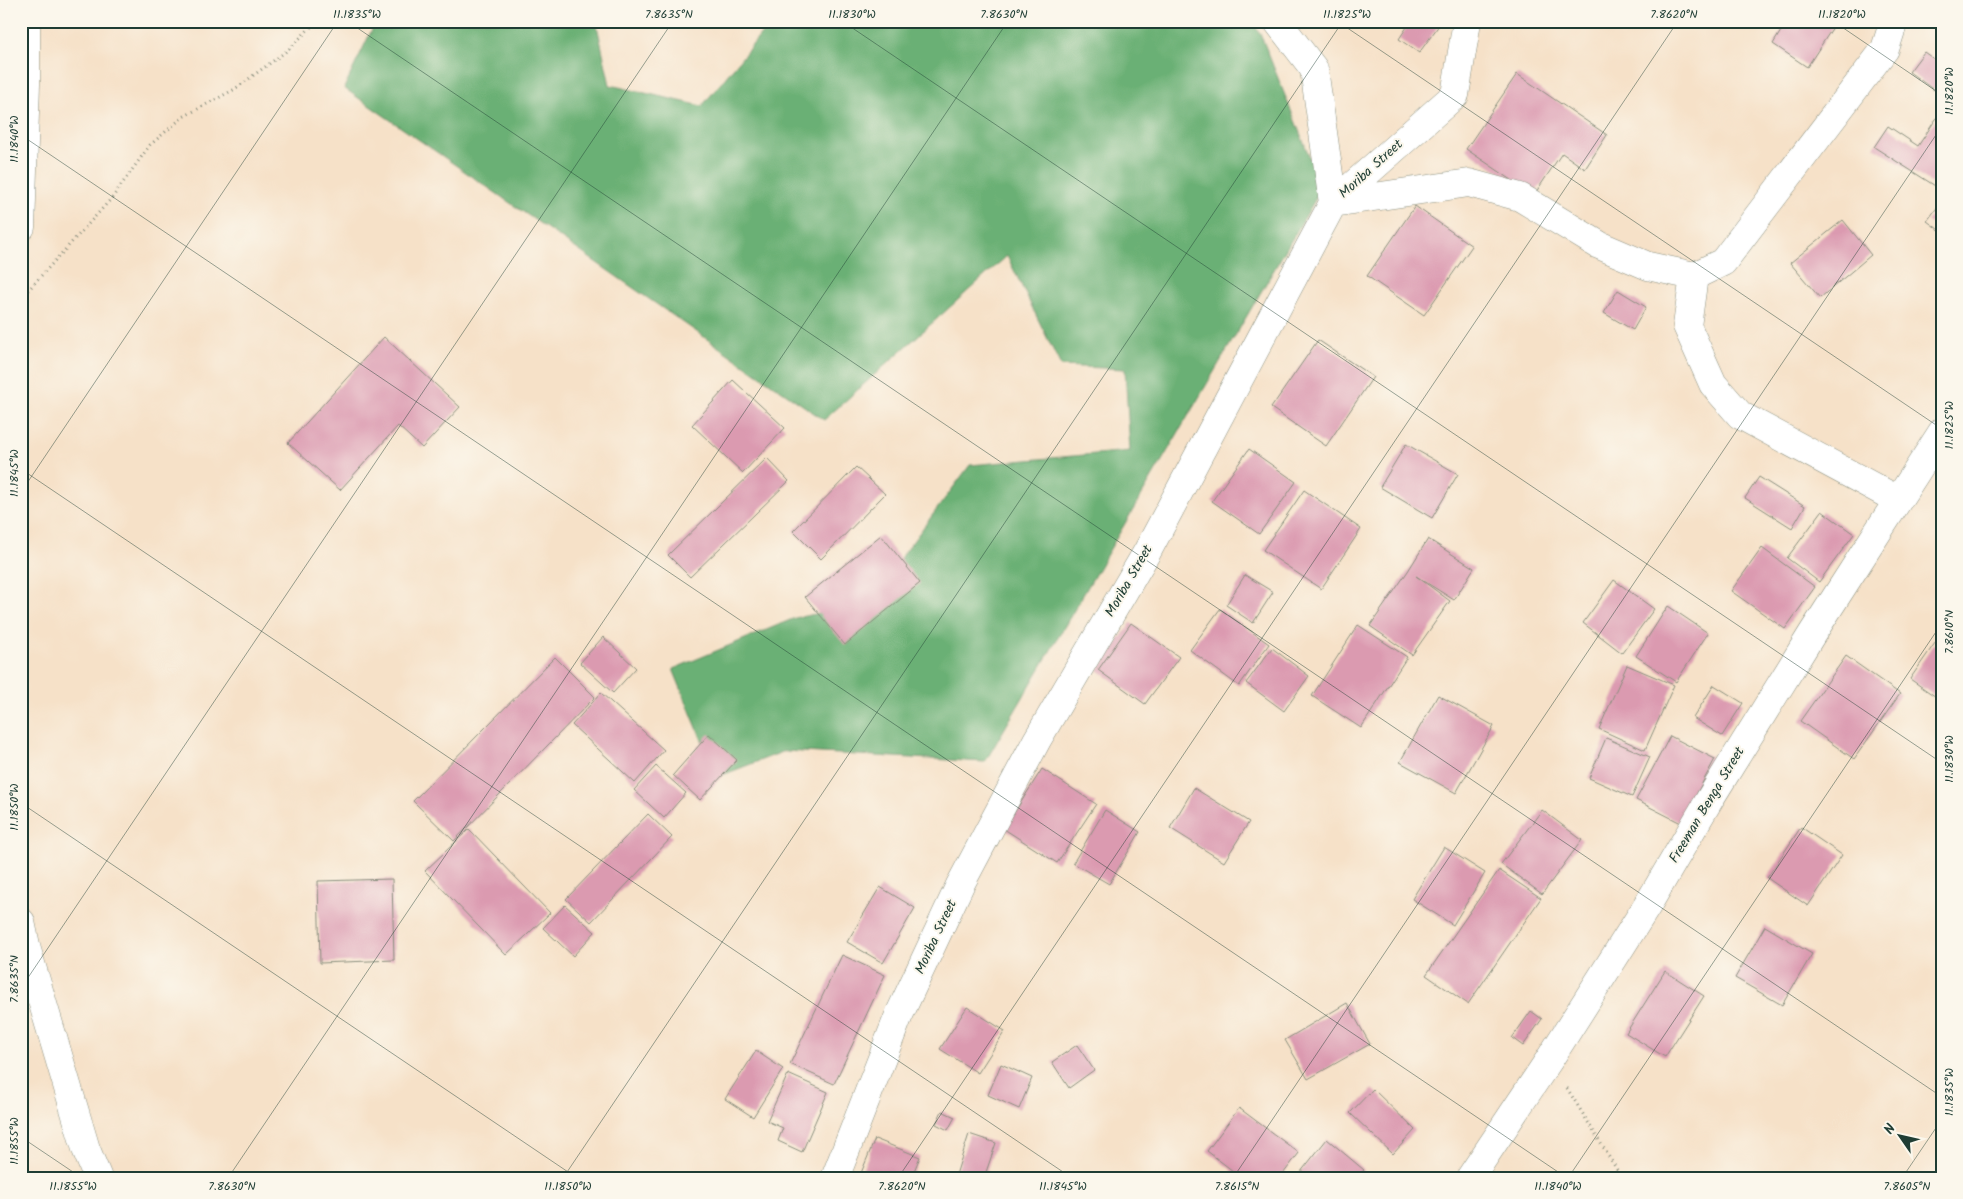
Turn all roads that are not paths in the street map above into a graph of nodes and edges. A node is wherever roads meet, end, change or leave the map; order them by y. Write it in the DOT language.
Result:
graph roads {
  1 [pos="26,21"];
  2 [pos="1277,21"];
  3 [pos="1467,21"];
  4 [pos="1894,21"];
  5 [pos="1333,203"];
  6 [pos="21,227"];
  7 [pos="1694,276"];
  8 [pos="1942,432"];
  9 [pos="1898,500"];
  10 [pos="21,922"];
  11 [pos="98,1178"];
  12 [pos="835,1178"];
  13 [pos="1470,1178"];
  1 -- 6 [label="street"];
  2 -- 5 [label="street"];
  3 -- 5 [label="street, Moriba Street"];
  4 -- 7 [label="street"];
  5 -- 7 [label="street"];
  5 -- 12 [label="street, Moriba Street"];
  7 -- 9 [label="street"];
  8 -- 9 [label="street, Freeman Benga Street"];
  9 -- 13 [label="street, Freeman Benga Street"];
  10 -- 11 [label="street"];
}
